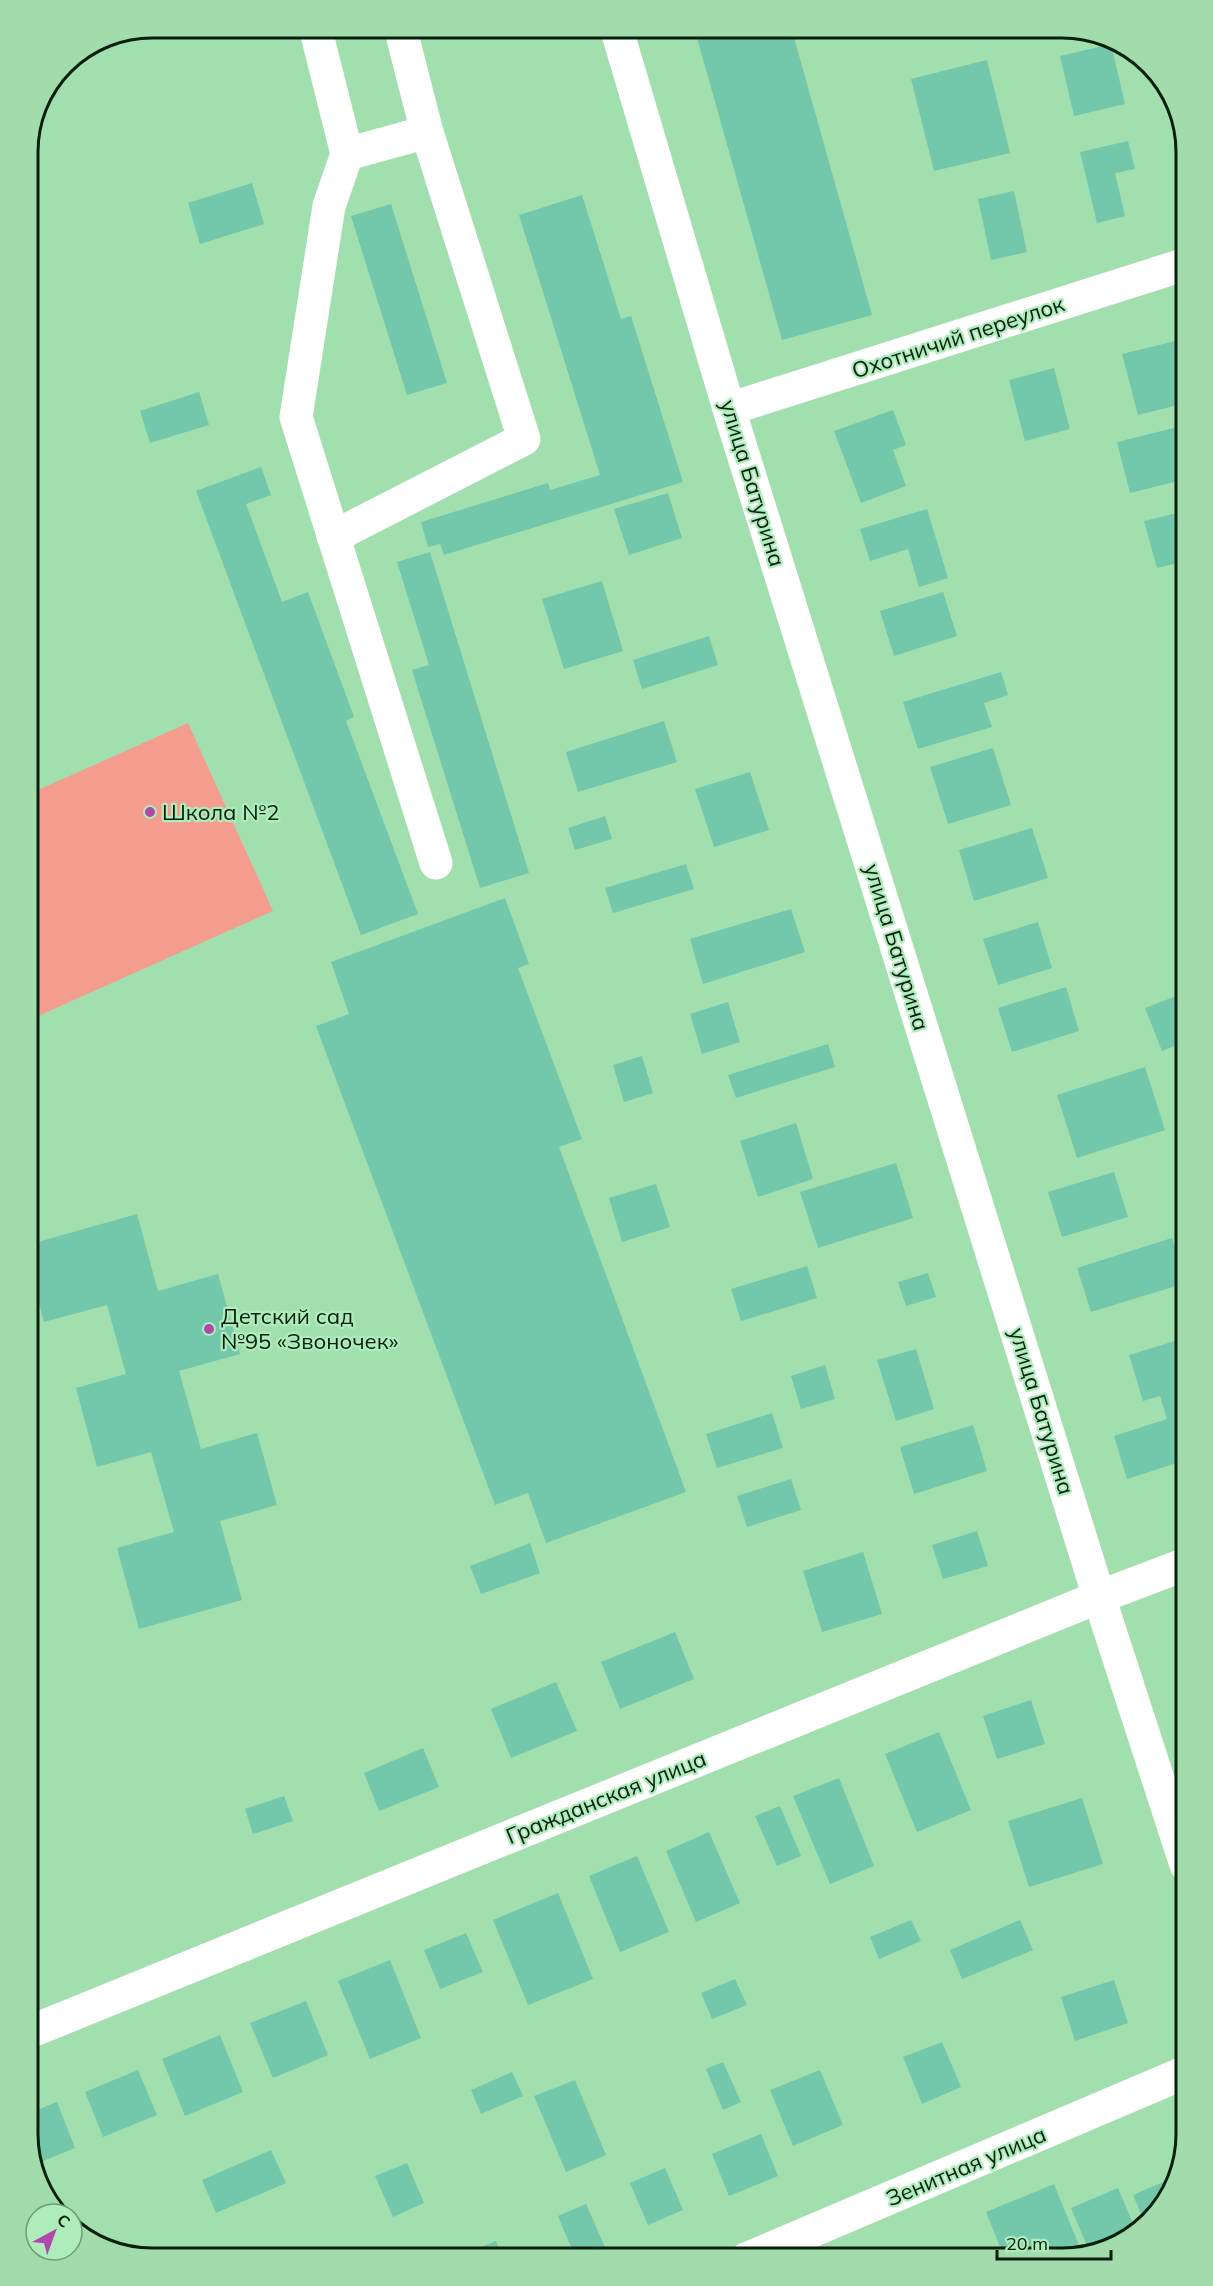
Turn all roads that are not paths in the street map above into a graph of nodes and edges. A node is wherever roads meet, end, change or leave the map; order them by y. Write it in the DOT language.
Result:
graph roads {
  1 [pos="318,38"];
  2 [pos="403,38"];
  3 [pos="618,38"];
  4 [pos="427,132"];
  5 [pos="347,154"];
  6 [pos="1176,267"];
  7 [pos="729,409"];
  8 [pos="333,537"];
  9 [pos="436,862"];
  10 [pos="1176,1567"];
  11 [pos="1100,1597"];
  12 [pos="1176,1834"];
  13 [pos="38,2029"];
  14 [pos="1176,2076"];
  15 [pos="772,2248"];
  1 -- 5 [label="street"];
  2 -- 4 [label="street"];
  3 -- 7 [label="street, улица Батурина"];
  4 -- 5 [label="street"];
  4 -- 8 [label="street"];
  5 -- 8 [label="street"];
  6 -- 7 [label="street, Охотничий переулок"];
  7 -- 11 [label="street, улица Батурина"];
  8 -- 9 [label="street"];
  10 -- 11 [label="street, Гражданская улица"];
  11 -- 12 [label="street, улица Батурина"];
  11 -- 13 [label="street, Гражданская улица"];
  14 -- 15 [label="street, Зенитная улица"];
}
